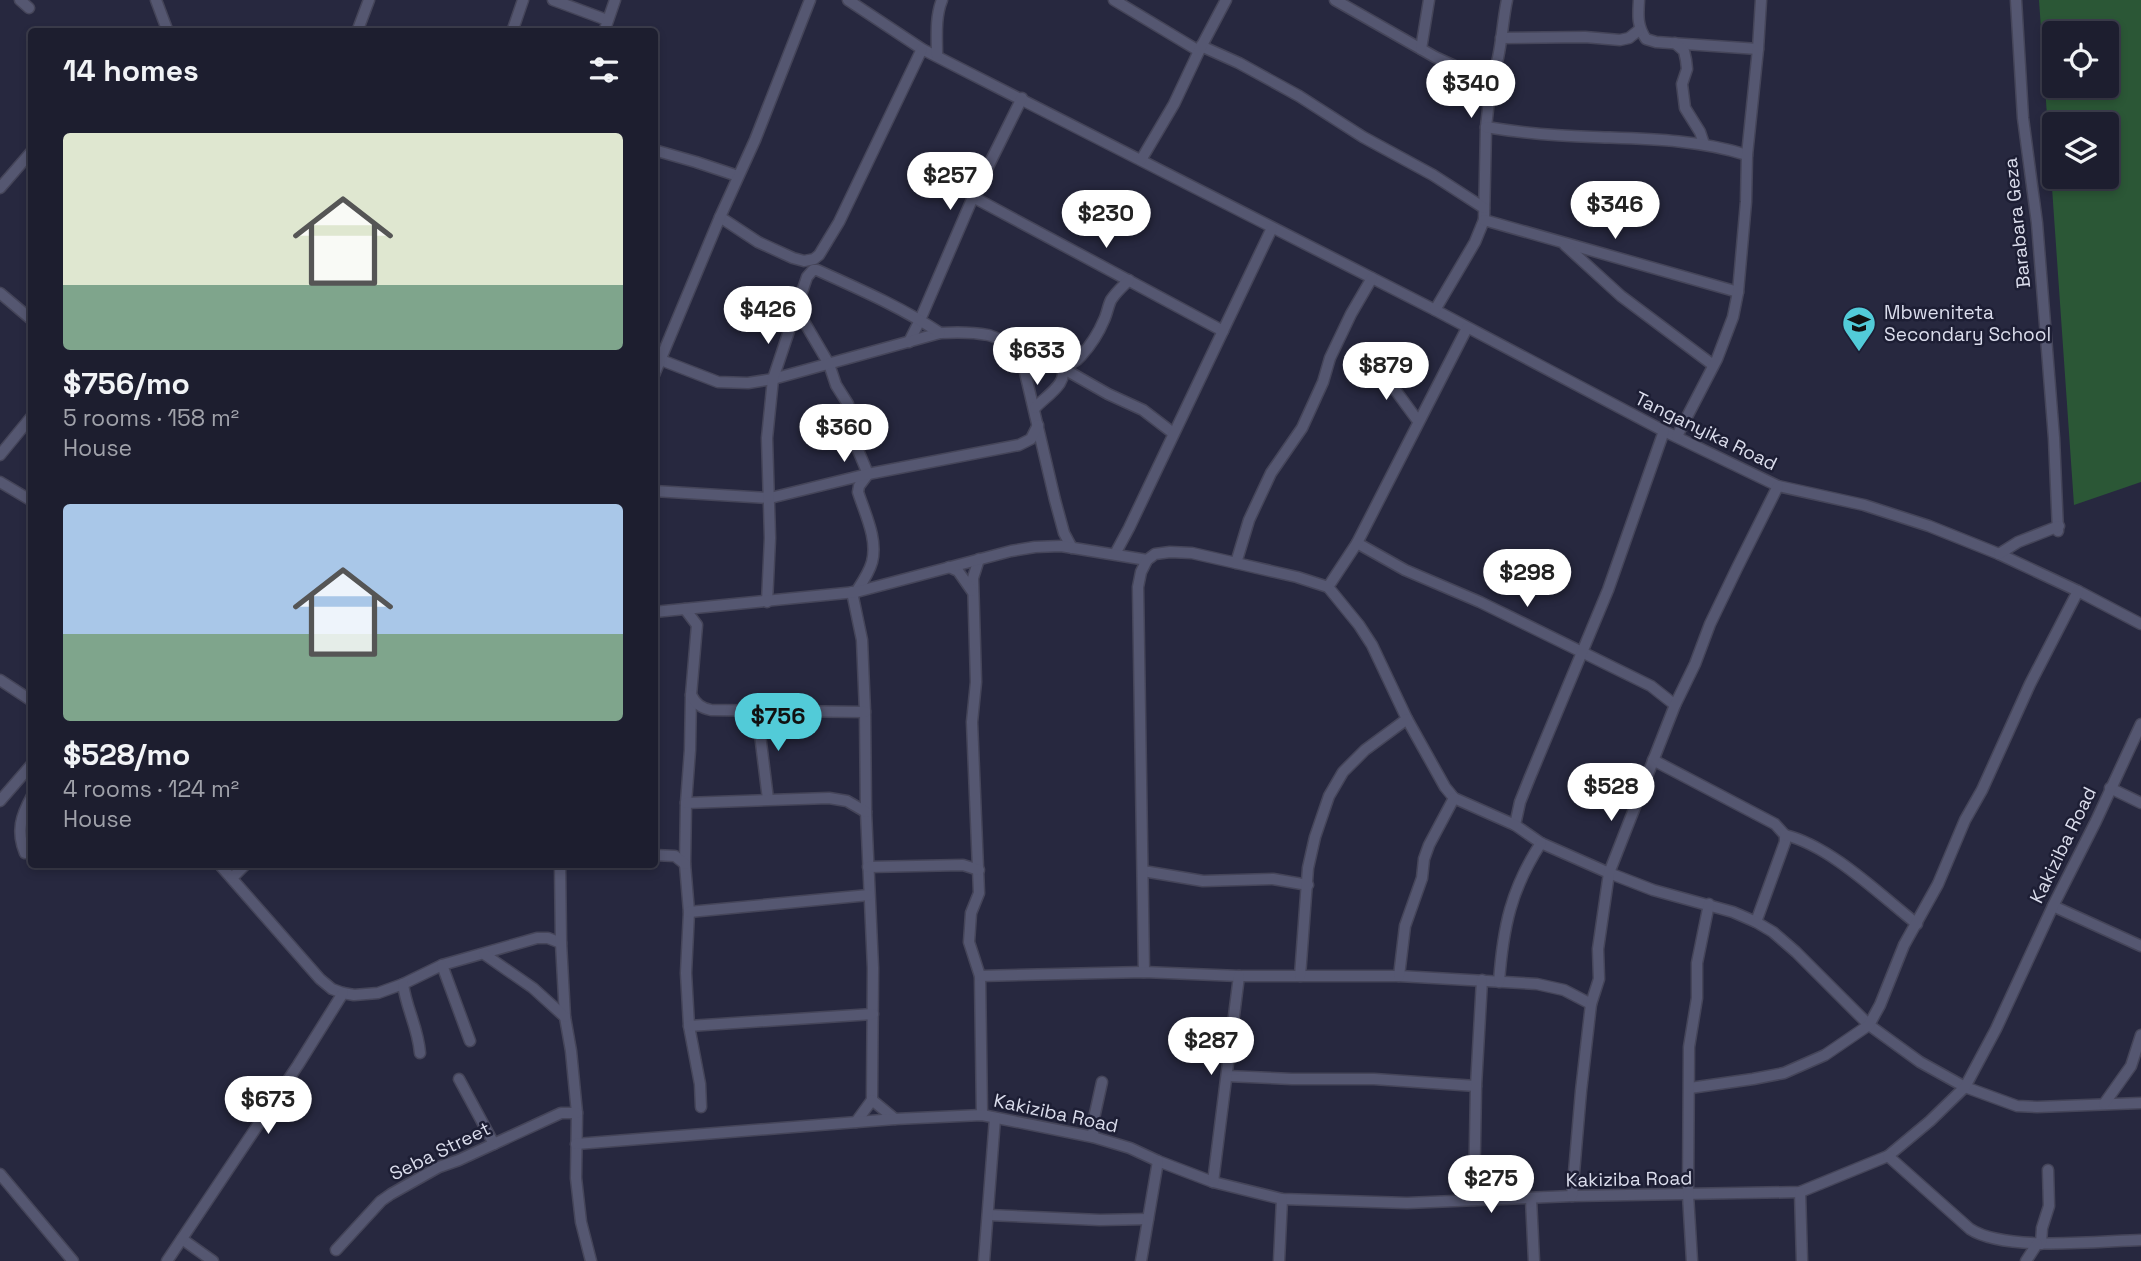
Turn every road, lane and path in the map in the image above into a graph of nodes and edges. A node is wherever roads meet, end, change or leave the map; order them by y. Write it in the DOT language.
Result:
graph roads {
  1 [pos="20,0"];
  2 [pos="156,0"];
  3 [pos="369,0"];
  4 [pos="523,0"];
  5 [pos="553,0"];
  6 [pos="615,0"];
  7 [pos="810,0"];
  8 [pos="848,0"];
  9 [pos="942,0"];
  10 [pos="1114,0"];
  11 [pos="1226,0"];
  12 [pos="1335,0"];
  13 [pos="1429,0"];
  14 [pos="1507,0"];
  15 [pos="1639,0"];
  16 [pos="1760,0"];
  17 [pos="2016,0"];
  18 [pos="29,8"];
  19 [pos="607,20"];
  20 [pos="166,28"];
  21 [pos="358,28"];
  22 [pos="513,28"];
  23 [pos="605,28"];
  24 [pos="1639,30"];
  25 [pos="1501,38"];
  26 [pos="1674,43"];
  27 [pos="1200,48"];
  28 [pos="922,49"];
  29 [pos="1421,49"];
  30 [pos="1758,49"];
  31 [pos="937,56"];
  32 [pos="1489,84"];
  33 [pos="1022,99"];
  34 [pos="1486,127"];
  35 [pos="1704,144"];
  36 [pos="658,151"];
  37 [pos="1747,155"];
  38 [pos="28,157"];
  39 [pos="1141,160"];
  40 [pos="738,176"];
  41 [pos="0,188"];
  42 [pos="973,197"];
  43 [pos="1484,208"];
  44 [pos="720,217"];
  45 [pos="1484,220"];
  46 [pos="1272,228"];
  47 [pos="1561,242"];
  48 [pos="1372,278"];
  49 [pos="1129,280"];
  50 [pos="1738,292"];
  51 [pos="0,293"];
  52 [pos="796,309"];
  53 [pos="1435,310"];
  54 [pos="28,317"];
  55 [pos="920,320"];
  56 [pos="1467,328"];
  57 [pos="1223,331"];
  58 [pos="940,332"];
  59 [pos="909,342"];
  60 [pos="1020,351"];
  61 [pos="662,360"];
  62 [pos="829,365"];
  63 [pos="1713,365"];
  64 [pos="1062,367"];
  65 [pos="658,368"];
  66 [pos="1389,369"];
  67 [pos="773,379"];
  68 [pos="1035,408"];
  69 [pos="28,421"];
  70 [pos="1418,421"];
  71 [pos="1038,425"];
  72 [pos="1664,431"];
  73 [pos="1173,433"];
  74 [pos="1677,436"];
  75 [pos="1018,445"];
  76 [pos="0,455"];
  77 [pos="1046,458"];
  78 [pos="868,474"];
  79 [pos="0,482"];
  80 [pos="1778,486"];
  81 [pos="658,492"];
  82 [pos="769,498"];
  83 [pos="28,499"];
  84 [pos="1357,543"];
  85 [pos="1072,548"];
  86 [pos="1115,554"];
  87 [pos="2000,554"];
  88 [pos="979,559"];
  89 [pos="1147,560"];
  90 [pos="1236,563"];
  91 [pos="949,567"];
  92 [pos="1328,587"];
  93 [pos="2078,591"];
  94 [pos="854,592"];
  95 [pos="972,593"];
  96 [pos="767,602"];
  97 [pos="705,607"];
  98 [pos="685,609"];
  99 [pos="658,612"];
  100 [pos="2141,624"];
  101 [pos="697,625"];
  102 [pos="1581,651"];
  103 [pos="0,680"];
  104 [pos="691,695"];
  105 [pos="28,698"];
  106 [pos="1675,705"];
  107 [pos="757,710"];
  108 [pos="866,712"];
  109 [pos="1406,719"];
  110 [pos="2141,724"];
  111 [pos="1653,760"];
  112 [pos="28,769"];
  113 [pos="2110,788"];
  114 [pos="1454,798"];
  115 [pos="768,799"];
  116 [pos="0,801"];
  117 [pos="28,803"];
  118 [pos="686,803"];
  119 [pos="2141,803"];
  120 [pos="866,812"];
  121 [pos="1515,825"];
  122 [pos="1785,835"];
  123 [pos="1541,843"];
  124 [pos="25,853"];
  125 [pos="658,855"];
  126 [pos="685,864"];
  127 [pos="868,867"];
  128 [pos="223,868"];
  129 [pos="242,868"];
  130 [pos="561,868"];
  131 [pos="979,870"];
  132 [pos="1143,872"];
  133 [pos="1609,873"];
  134 [pos="232,878"];
  135 [pos="1308,885"];
  136 [pos="869,895"];
  137 [pos="1709,904"];
  138 [pos="2053,906"];
  139 [pos="689,912"];
  140 [pos="1756,922"];
  141 [pos="1917,924"];
  142 [pos="561,943"];
  143 [pos="2141,946"];
  144 [pos="484,954"];
  145 [pos="442,965"];
  146 [pos="1144,972"];
  147 [pos="980,976"];
  148 [pos="1239,976"];
  149 [pos="1300,976"];
  150 [pos="1399,976"];
  151 [pos="1482,981"];
  152 [pos="1499,982"];
  153 [pos="403,984"];
  154 [pos="342,993"];
  155 [pos="1591,1004"];
  156 [pos="873,1014"];
  157 [pos="565,1017"];
  158 [pos="1869,1025"];
  159 [pos="689,1026"];
  160 [pos="2141,1034"];
  161 [pos="470,1041"];
  162 [pos="420,1054"];
  163 [pos="1227,1076"];
  164 [pos="459,1079"];
  165 [pos="1102,1082"];
  166 [pos="1476,1086"];
  167 [pos="1965,1087"];
  168 [pos="1690,1088"];
  169 [pos="872,1100"];
  170 [pos="2141,1103"];
  171 [pos="2104,1104"];
  172 [pos="701,1107"];
  173 [pos="577,1113"];
  174 [pos="982,1115"];
  175 [pos="995,1118"];
  176 [pos="895,1119"];
  177 [pos="856,1122"];
  178 [pos="1093,1137"];
  179 [pos="494,1144"];
  180 [pos="576,1144"];
  181 [pos="1888,1156"];
  182 [pos="1158,1161"];
  183 [pos="2048,1170"];
  184 [pos="0,1174"];
  185 [pos="1213,1182"];
  186 [pos="1800,1192"];
  187 [pos="1688,1195"];
  188 [pos="1572,1196"];
  189 [pos="1282,1199"];
  190 [pos="1531,1199"];
  191 [pos="1474,1200"];
  192 [pos="988,1216"];
  193 [pos="1148,1219"];
  194 [pos="183,1239"];
  195 [pos="2141,1240"];
  196 [pos="2039,1244"];
  197 [pos="336,1250"];
  198 [pos="73,1261"];
  199 [pos="167,1261"];
  200 [pos="213,1261"];
  201 [pos="590,1261"];
  202 [pos="984,1261"];
  203 [pos="1142,1261"];
  204 [pos="1279,1261"];
  205 [pos="1534,1261"];
  206 [pos="1692,1261"];
  207 [pos="1802,1261"];
  208 [pos="2026,1261"];
  1 -- 18 [label="street"];
  2 -- 20 [label="street"];
  3 -- 21 [label="street"];
  4 -- 22 [label="street"];
  5 -- 19 [label="street"];
  6 -- 19 [label="street"];
  7 -- 40 [label="street"];
  8 -- 28 [label="street, Tanganyika Road"];
  9 -- 31 [label="street"];
  10 -- 27 [label="street"];
  11 -- 27 [label="street"];
  12 -- 29 [label="street"];
  13 -- 29 [label="street"];
  14 -- 25 [label="street"];
  15 -- 24 [label="street"];
  16 -- 30 [label="street"];
  17 -- 87 [label="street, Barabara Geza"];
  19 -- 23 [label="street"];
  24 -- 25 [label="street"];
  24 -- 26 [label="street"];
  25 -- 32 [label="street"];
  26 -- 30 [label="street"];
  26 -- 35 [label="street"];
  27 -- 39 [label="street"];
  27 -- 43 [label="street"];
  28 -- 31 [label="street, Tanganyika Road"];
  28 -- 44 [label="street"];
  29 -- 32 [label="street"];
  30 -- 37 [label="street"];
  31 -- 33 [label="street, Tanganyika Road"];
  32 -- 34 [label="street"];
  33 -- 39 [label="street, Tanganyika Road"];
  33 -- 42 [label="street"];
  34 -- 35 [label="street"];
  34 -- 43 [label="street"];
  35 -- 37 [label="street"];
  36 -- 40 [label="street"];
  37 -- 50 [label="street"];
  38 -- 41 [label="street"];
  39 -- 46 [label="street, Tanganyika Road"];
  40 -- 44 [label="street"];
  42 -- 49 [label="street"];
  42 -- 55 [label="street"];
  43 -- 45 [label="street"];
  44 -- 61 [label="street"];
  45 -- 47 [label="street"];
  45 -- 53 [label="street"];
  46 -- 48 [label="street, Tanganyika Road"];
  46 -- 57 [label="street"];
  47 -- 50 [label="street"];
  47 -- 63 [label="street"];
  48 -- 53 [label="street, Tanganyika Road"];
  48 -- 90 [label="street"];
  49 -- 57 [label="street"];
  49 -- 64 [label="street"];
  50 -- 63 [label="street"];
  51 -- 54 [label="street"];
  52 -- 55 [label="street"];
  52 -- 62 [label="street"];
  52 -- 67 [label="street"];
  53 -- 56 [label="street, Tanganyika Road"];
  55 -- 58 [label="street"];
  55 -- 59 [label="street"];
  56 -- 70 [label="street"];
  56 -- 72 [label="street, Tanganyika Road"];
  57 -- 73 [label="street"];
  58 -- 59 [label="street"];
  58 -- 60 [label="street"];
  59 -- 62 [label="street"];
  60 -- 64 [label="street"];
  60 -- 68 [label="street"];
  61 -- 65 [label="street"];
  61 -- 67 [label="street"];
  62 -- 67 [label="street"];
  62 -- 78 [label="street"];
  63 -- 74 [label="street"];
  64 -- 68 [label="street"];
  64 -- 73 [label="street"];
  66 -- 70 [label="street"];
  67 -- 82 [label="street"];
  68 -- 71 [label="street"];
  69 -- 76 [label="street"];
  70 -- 84 [label="street"];
  71 -- 75 [label="street"];
  71 -- 77 [label="street"];
  72 -- 74 [label="street, Tanganyika Road"];
  72 -- 102 [label="street"];
  73 -- 86 [label="street"];
  74 -- 80 [label="street, Tanganyika Road"];
  75 -- 77 [label="street"];
  75 -- 78 [label="street"];
  77 -- 85 [label="street"];
  78 -- 82 [label="street"];
  78 -- 94 [label="street"];
  79 -- 83 [label="street"];
  80 -- 87 [label="street, Tanganyika Road"];
  80 -- 106 [label="street"];
  81 -- 82 [label="street"];
  82 -- 96 [label="street"];
  84 -- 92 [label="street"];
  84 -- 102 [label="street"];
  85 -- 86 [label="street"];
  85 -- 88 [label="street"];
  86 -- 89 [label="street"];
  87 -- 93 [label="street, Tanganyika Road"];
  88 -- 91 [label="street"];
  88 -- 95 [label="street"];
  89 -- 90 [label="street"];
  89 -- 132 [label="street"];
  90 -- 92 [label="street"];
  91 -- 94 [label="street"];
  91 -- 95 [label="street"];
  92 -- 109 [label="street"];
  93 -- 100 [label="street, Tanganyika Road"];
  93 -- 141 [label="street"];
  94 -- 96 [label="street"];
  94 -- 108 [label="street"];
  95 -- 131 [label="street"];
  96 -- 97 [label="street"];
  97 -- 98 [label="street"];
  97 -- 101 [label="street"];
  98 -- 99 [label="street"];
  98 -- 101 [label="street"];
  101 -- 104 [label="street"];
  102 -- 106 [label="street"];
  102 -- 121 [label="street"];
  103 -- 105 [label="street"];
  104 -- 107 [label="street"];
  104 -- 118 [label="street"];
  106 -- 111 [label="street"];
  107 -- 108 [label="street"];
  107 -- 115 [label="street"];
  108 -- 120 [label="street"];
  109 -- 114 [label="street"];
  109 -- 135 [label="street"];
  110 -- 113 [label="street, Kakiziba Road"];
  111 -- 122 [label="street"];
  111 -- 133 [label="street"];
  112 -- 116 [label="street"];
  113 -- 119 [label="street"];
  113 -- 138 [label="street, Kakiziba Road"];
  114 -- 121 [label="street"];
  114 -- 150 [label="street"];
  115 -- 118 [label="street"];
  115 -- 120 [label="street"];
  117 -- 124 [label="street"];
  118 -- 126 [label="street"];
  120 -- 127 [label="street"];
  121 -- 123 [label="street"];
  122 -- 140 [label="street"];
  122 -- 141 [label="street"];
  123 -- 133 [label="street"];
  123 -- 152 [label="street"];
  125 -- 126 [label="street"];
  126 -- 139 [label="street"];
  127 -- 131 [label="street"];
  127 -- 136 [label="street"];
  128 -- 134 [label="street"];
  129 -- 134 [label="street"];
  130 -- 142 [label="street"];
  131 -- 147 [label="street"];
  132 -- 135 [label="street"];
  132 -- 146 [label="street"];
  133 -- 137 [label="street"];
  133 -- 155 [label="street"];
  134 -- 154 [label="street"];
  135 -- 149 [label="street"];
  136 -- 139 [label="street"];
  136 -- 156 [label="street"];
  137 -- 140 [label="street"];
  137 -- 168 [label="street"];
  138 -- 143 [label="street"];
  138 -- 167 [label="street, Kakiziba Road"];
  139 -- 159 [label="street"];
  140 -- 158 [label="street"];
  141 -- 158 [label="street"];
  142 -- 144 [label="street"];
  142 -- 157 [label="street"];
  144 -- 145 [label="street"];
  144 -- 157 [label="street"];
  145 -- 153 [label="street"];
  145 -- 161 [label="street"];
  146 -- 147 [label="street"];
  146 -- 148 [label="street"];
  147 -- 174 [label="street"];
  148 -- 149 [label="street"];
  148 -- 163 [label="street"];
  149 -- 150 [label="street"];
  150 -- 151 [label="street"];
  151 -- 152 [label="street"];
  151 -- 166 [label="street"];
  152 -- 155 [label="street"];
  153 -- 154 [label="street"];
  153 -- 162 [label="street"];
  154 -- 194 [label="street"];
  155 -- 188 [label="street"];
  156 -- 159 [label="street"];
  156 -- 169 [label="street"];
  157 -- 173 [label="street"];
  158 -- 167 [label="street"];
  158 -- 168 [label="street"];
  159 -- 172 [label="street"];
  160 -- 171 [label="street"];
  163 -- 166 [label="street"];
  163 -- 185 [label="street"];
  164 -- 179 [label="street"];
  165 -- 178 [label="street"];
  166 -- 191 [label="street"];
  167 -- 171 [label="street"];
  167 -- 181 [label="street, Kakiziba Road"];
  168 -- 187 [label="street"];
  169 -- 176 [label="street"];
  169 -- 177 [label="street"];
  170 -- 171 [label="street"];
  173 -- 179 [label="street, Seba Street"];
  173 -- 180 [label="street"];
  174 -- 175 [label="street, Kakiziba Road"];
  174 -- 176 [label="street, Kakiziba Road"];
  175 -- 178 [label="street, Kakiziba Road"];
  175 -- 192 [label="street"];
  176 -- 177 [label="street, Kakiziba Road"];
  177 -- 180 [label="street, Kakiziba Road"];
  178 -- 182 [label="street, Kakiziba Road"];
  179 -- 197 [label="street, Seba Street"];
  180 -- 201 [label="street"];
  181 -- 186 [label="street, Kakiziba Road"];
  181 -- 196 [label="street"];
  182 -- 185 [label="street, Kakiziba Road"];
  182 -- 193 [label="street"];
  183 -- 196 [label="street"];
  184 -- 198 [label="street"];
  185 -- 189 [label="street, Kakiziba Road"];
  186 -- 187 [label="street, Kakiziba Road"];
  186 -- 207 [label="street"];
  187 -- 188 [label="street, Kakiziba Road"];
  187 -- 206 [label="street"];
  188 -- 190 [label="street, Kakiziba Road"];
  189 -- 191 [label="street, Kakiziba Road"];
  189 -- 204 [label="street"];
  190 -- 191 [label="street, Kakiziba Road"];
  190 -- 205 [label="street"];
  192 -- 193 [label="street"];
  192 -- 202 [label="street"];
  193 -- 203 [label="street"];
  194 -- 199 [label="street"];
  194 -- 200 [label="street"];
  195 -- 196 [label="street"];
  196 -- 208 [label="street"];
}
